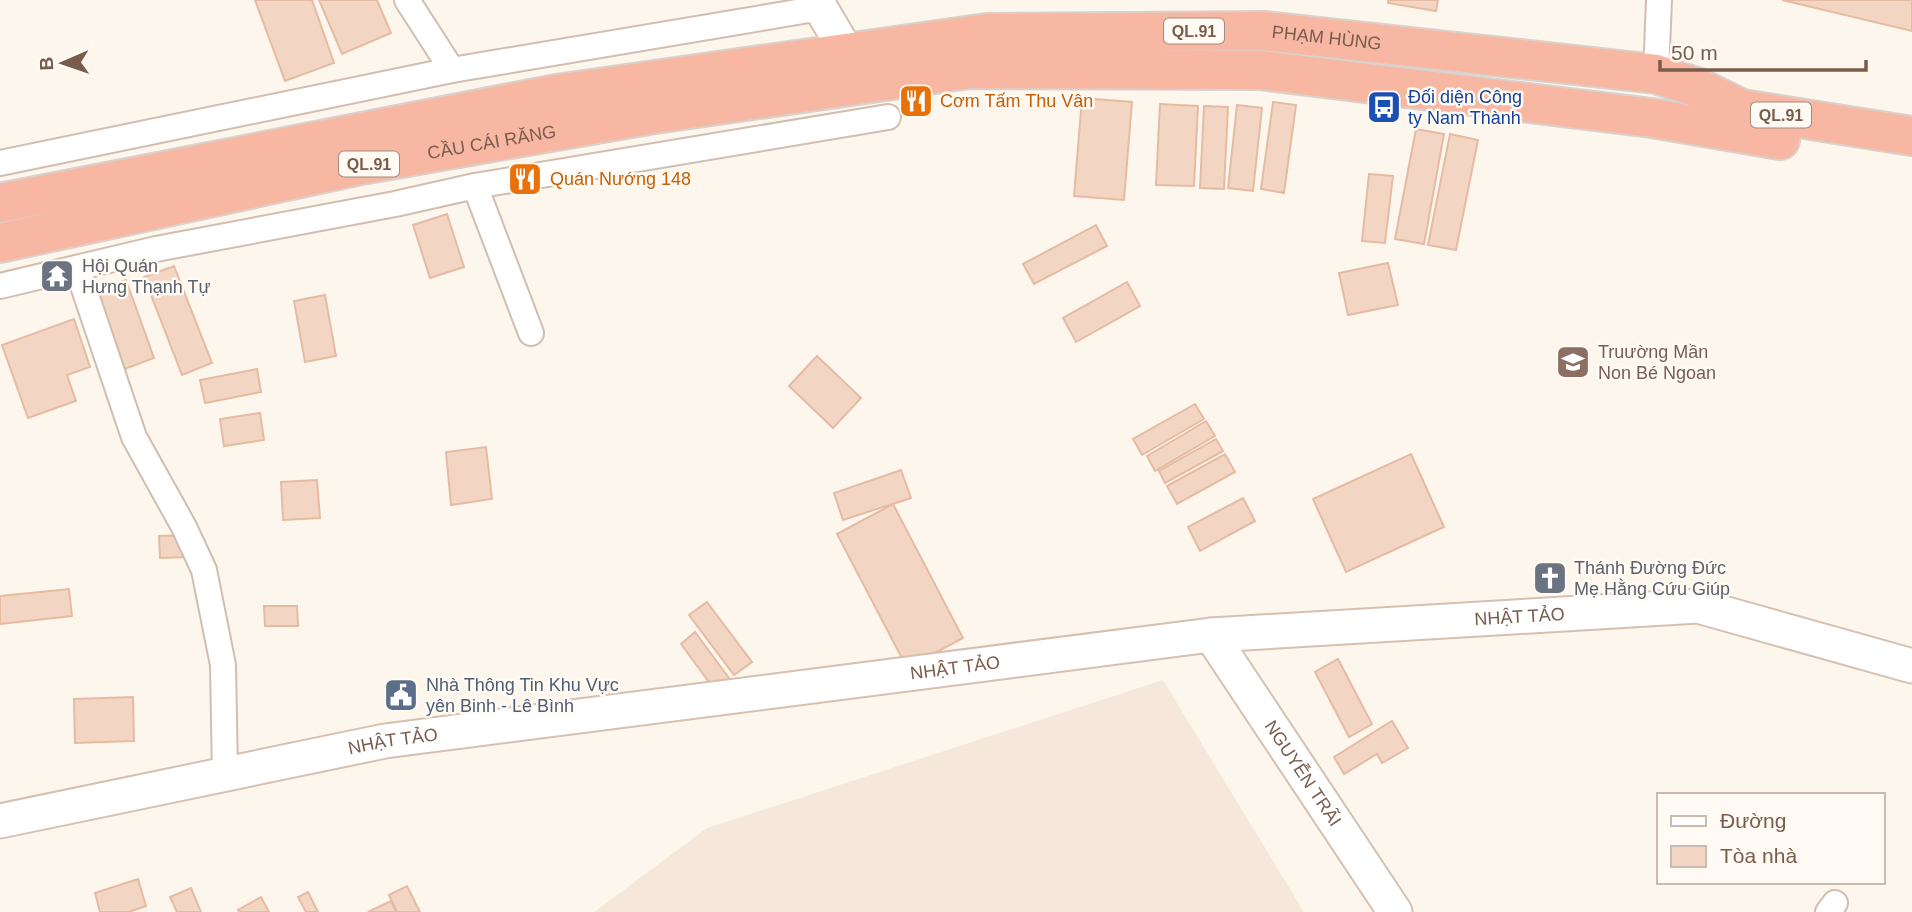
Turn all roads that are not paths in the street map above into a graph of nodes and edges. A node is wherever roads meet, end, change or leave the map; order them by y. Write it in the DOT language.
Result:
graph roads {
  1 [pos="407,0"];
  2 [pos="1659,0"];
  3 [pos="818,4"];
  4 [pos="847,52"];
  5 [pos="452,71"];
  6 [pos="1656,74"];
  7 [pos="737,85"];
  8 [pos="888,117"];
  9 [pos="1652,118"];
  10 [pos="1912,136"];
  11 [pos="1912,162"];
  12 [pos="0,163"];
  13 [pos="475,186"];
  14 [pos="0,203"];
  15 [pos="0,243"];
  16 [pos="77,268"];
  17 [pos="0,286"];
  18 [pos="531,333"];
  19 [pos="1211,635"];
  20 [pos="1912,666"];
  21 [pos="225,774"];
  22 [pos="0,821"];
  23 [pos="1395,912"];
  1 -- 5 [label="street"];
  2 -- 6 [label="street"];
  3 -- 4 [label="street"];
  3 -- 5 [label="street"];
  4 -- 6 [label="highway, PHẠM HÙNG / QL.91"];
  4 -- 7 [label="highway, PHẠM HÙNG / QL.91"];
  5 -- 12 [label="street"];
  6 -- 9 [label="highway"];
  6 -- 10 [label="highway, PHẠM HÙNG / QL.91"];
  7 -- 9 [label="highway, QL.91"];
  7 -- 14 [label="highway, CẦU CÁI RĂNG / QL.91"];
  7 -- 15 [label="highway, CẦU CÁI RĂNG / QL.91"];
  8 -- 13 [label="street"];
  9 -- 11 [label="highway, QL.91"];
  13 -- 16 [label="street"];
  13 -- 18 [label="street"];
  16 -- 17 [label="street"];
  16 -- 21 [label="street"];
  19 -- 20 [label="street, NHẬT TẢO"];
  19 -- 21 [label="street, NHẬT TẢO"];
  19 -- 23 [label="street, NGUYỄN TRÃI"];
  21 -- 22 [label="street, NHẬT TẢO"];
}
